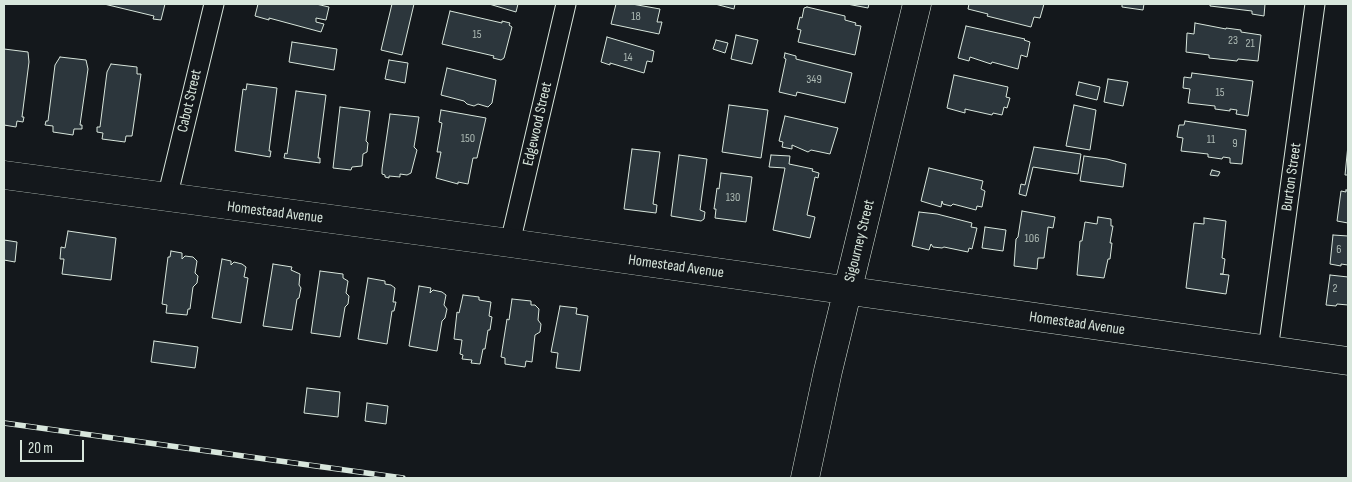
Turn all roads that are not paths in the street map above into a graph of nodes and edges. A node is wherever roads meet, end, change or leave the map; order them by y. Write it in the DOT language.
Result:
graph roads {
  1 [pos="214,4"];
  2 [pos="566,4"];
  3 [pos="917,4"];
  4 [pos="1316,4"];
  5 [pos="4,175"];
  6 [pos="167,198"];
  7 [pos="510,244"];
  8 [pos="848,292"];
  9 [pos="1268,350"];
  10 [pos="1348,361"];
  11 [pos="805,478"];
  1 -- 6 [label="street, Cabot Street"];
  2 -- 7 [label="street, Edgewood Street"];
  3 -- 8 [label="main road, Sigourney Street"];
  4 -- 9 [label="street, Burton Street"];
  5 -- 6 [label="main road, Homestead Avenue"];
  6 -- 7 [label="main road, Homestead Avenue"];
  7 -- 8 [label="main road, Homestead Avenue"];
  8 -- 9 [label="main road, Homestead Avenue"];
  8 -- 11 [label="main road, Sigourney Street"];
  9 -- 10 [label="main road, Homestead Avenue"];
}
